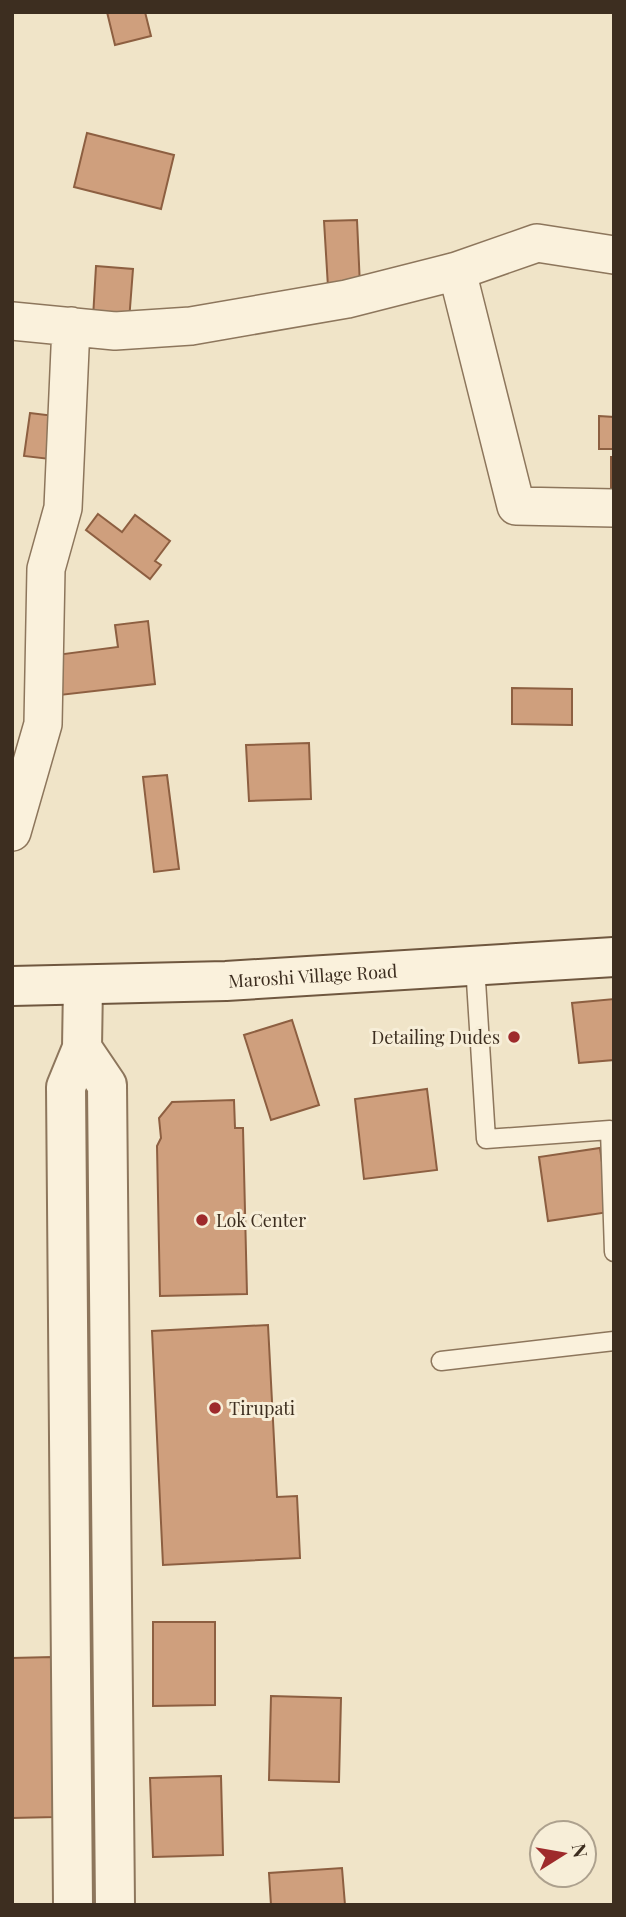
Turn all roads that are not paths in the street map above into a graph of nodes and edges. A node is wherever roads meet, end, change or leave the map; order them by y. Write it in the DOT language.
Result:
graph roads {
  1 [pos="614,255"];
  2 [pos="457,271"];
  3 [pos="12,321"];
  4 [pos="71,326"];
  5 [pos="614,508"];
  6 [pos="12,832"];
  7 [pos="614,957"];
  8 [pos="475,965"];
  9 [pos="83,985"];
  10 [pos="12,986"];
  11 [pos="82,1048"];
  12 [pos="614,1252"];
  13 [pos="614,1341"];
  14 [pos="442,1361"];
  15 [pos="73,1905"];
  16 [pos="115,1905"];
  1 -- 2 [label="street"];
  2 -- 4 [label="street"];
  2 -- 5 [label="street"];
  3 -- 4 [label="street"];
  4 -- 6 [label="street"];
  7 -- 8 [label="street, Maroshi Village Road"];
  8 -- 9 [label="street, Maroshi Village Road"];
  8 -- 12 [label="lane"];
  9 -- 10 [label="street, Maroshi Village Road"];
  9 -- 11 [label="street"];
  11 -- 15 [label="street"];
  11 -- 16 [label="street"];
  13 -- 14 [label="lane"];
}
